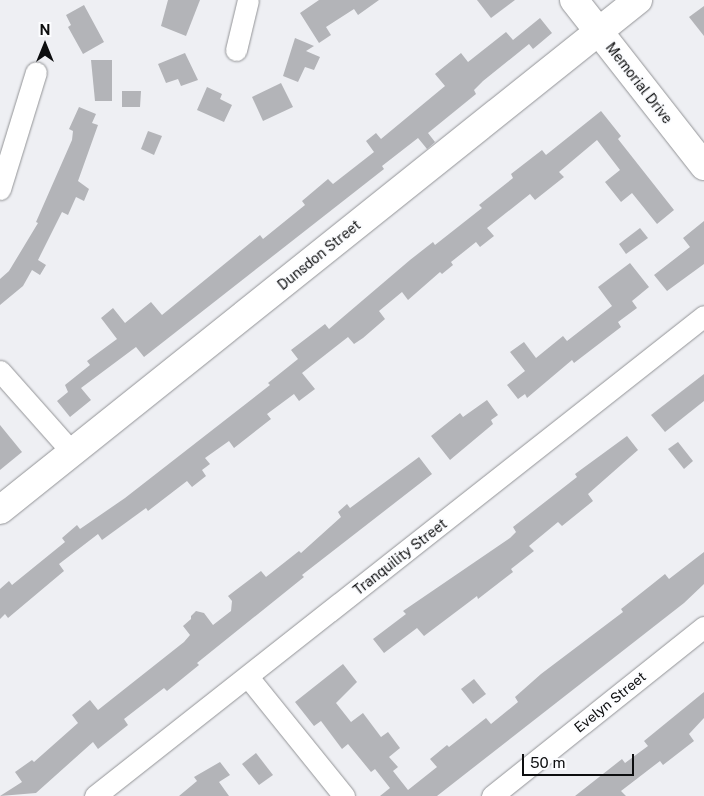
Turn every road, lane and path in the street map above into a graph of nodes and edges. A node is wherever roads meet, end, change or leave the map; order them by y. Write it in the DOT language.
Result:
graph roads {
  1 [pos="248,0"];
  2 [pos="574,0"];
  3 [pos="638,0"];
  4 [pos="598,31"];
  5 [pos="236,50"];
  6 [pos="36,72"];
  7 [pos="704,166"];
  8 [pos="0,189"];
  9 [pos="704,316"];
  10 [pos="0,371"];
  11 [pos="72,452"];
  12 [pos="0,510"];
  13 [pos="704,627"];
  14 [pos="248,677"];
  15 [pos="95,796"];
  16 [pos="344,796"];
  17 [pos="492,796"];
  1 -- 5 [label="street"];
  2 -- 4 [label="main road, Memorial Drive"];
  3 -- 4 [label="main road, Dunsdon Street"];
  4 -- 7 [label="main road, Memorial Drive"];
  4 -- 11 [label="main road, Dunsdon Street"];
  6 -- 8 [label="street"];
  9 -- 14 [label="street, Tranquility Street"];
  10 -- 11 [label="street"];
  11 -- 12 [label="main road, Dunsdon Street"];
  13 -- 17 [label="street, Evelyn Street"];
  14 -- 15 [label="street, Tranquility Street"];
  14 -- 16 [label="street"];
}
